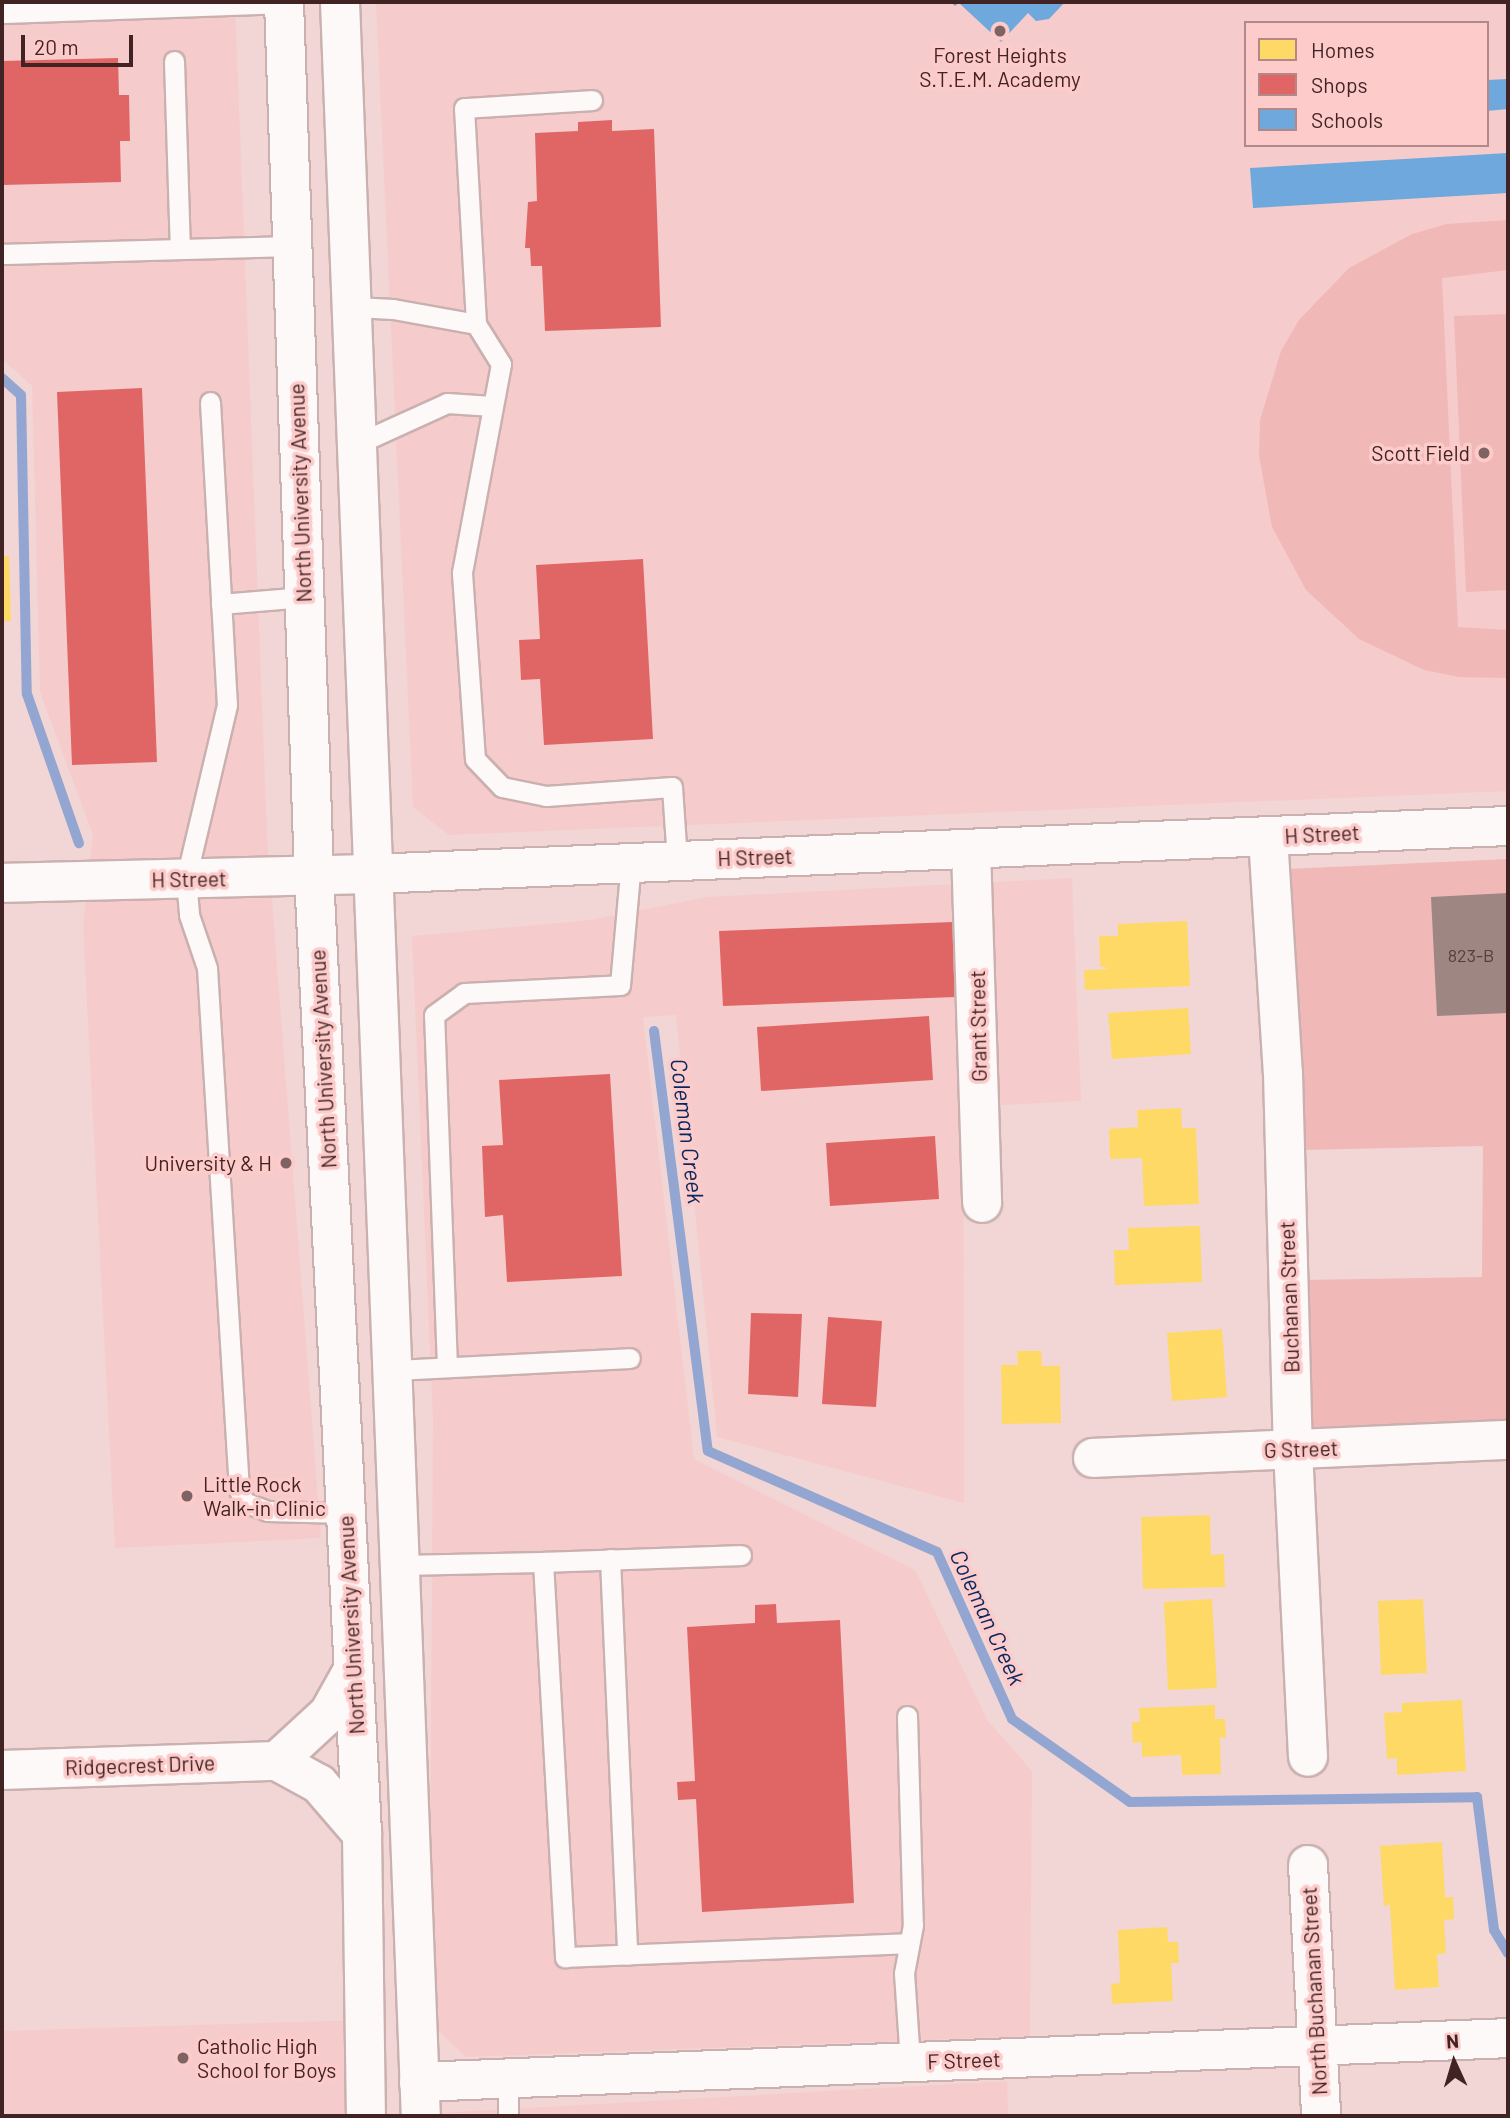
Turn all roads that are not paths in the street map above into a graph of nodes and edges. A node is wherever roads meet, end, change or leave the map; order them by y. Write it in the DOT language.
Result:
graph roads {
  1 [pos="284,2"];
  2 [pos="340,2"];
  3 [pos="171,4"];
  4 [pos="65,6"];
  5 [pos="2,13"];
  6 [pos="174,61"];
  7 [pos="593,100"];
  8 [pos="291,246"];
  9 [pos="180,249"];
  10 [pos="2,254"];
  11 [pos="355,307"];
  12 [pos="476,324"];
  13 [pos="210,402"];
  14 [pos="492,407"];
  15 [pos="359,443"];
  16 [pos="304,597"];
  17 [pos="221,604"];
  18 [pos="1508,826"];
  19 [pos="1268,837"];
  20 [pos="971,849"];
  21 [pos="677,860"];
  22 [pos="631,862"];
  23 [pos="372,874"];
  24 [pos="314,876"];
  25 [pos="186,879"];
  26 [pos="2,883"];
  27 [pos="982,1203"];
  28 [pos="630,1357"];
  29 [pos="447,1367"];
  30 [pos="395,1370"];
  31 [pos="1508,1440"];
  32 [pos="1293,1450"];
  33 [pos="1093,1458"];
  34 [pos="346,1513"];
  35 [pos="741,1555"];
  36 [pos="610,1559"];
  37 [pos="543,1562"];
  38 [pos="399,1565"];
  39 [pos="354,1668"];
  40 [pos="907,1716"];
  41 [pos="1308,1757"];
  42 [pos="277,1761"];
  43 [pos="2,1770"];
  44 [pos="362,1835"];
  45 [pos="1308,1865"];
  46 [pos="909,1943"];
  47 [pos="627,1955"];
  48 [pos="1508,2038"];
  49 [pos="1318,2046"];
  50 [pos="910,2062"];
  51 [pos="508,2079"];
  52 [pos="420,2099"];
  53 [pos="366,2116"];
  54 [pos="508,2116"];
  55 [pos="1321,2116"];
  1 -- 3 [label="lane"];
  1 -- 8 [label="street, North University Avenue"];
  2 -- 11 [label="street"];
  3 -- 4 [label="lane"];
  4 -- 5 [label="lane"];
  6 -- 9 [label="lane"];
  7 -- 12 [label="lane"];
  8 -- 9 [label="lane"];
  8 -- 16 [label="street, North University Avenue"];
  9 -- 10 [label="lane"];
  11 -- 12 [label="lane"];
  11 -- 15 [label="street"];
  12 -- 14 [label="lane"];
  13 -- 17 [label="lane"];
  14 -- 15 [label="lane"];
  14 -- 21 [label="lane"];
  15 -- 23 [label="street"];
  16 -- 17 [label="lane"];
  16 -- 24 [label="street, North University Avenue"];
  17 -- 25 [label="lane"];
  18 -- 19 [label="street, H Street"];
  19 -- 20 [label="street, H Street"];
  19 -- 32 [label="street, Buchanan Street"];
  20 -- 21 [label="street, H Street"];
  20 -- 27 [label="street, Grant Street"];
  21 -- 22 [label="street, H Street"];
  22 -- 23 [label="street, H Street"];
  22 -- 29 [label="lane"];
  23 -- 24 [label="street, H Street"];
  23 -- 30 [label="street"];
  24 -- 25 [label="street, H Street"];
  24 -- 34 [label="street, North University Avenue"];
  25 -- 26 [label="street, H Street"];
  25 -- 34 [label="lane"];
  28 -- 29 [label="lane"];
  29 -- 30 [label="lane"];
  30 -- 38 [label="street"];
  31 -- 32 [label="street, G Street"];
  32 -- 33 [label="street, G Street"];
  32 -- 41 [label="street, Buchanan Street"];
  34 -- 39 [label="street, North University Avenue"];
  35 -- 36 [label="lane"];
  36 -- 37 [label="lane"];
  36 -- 47 [label="lane"];
  37 -- 38 [label="lane"];
  37 -- 47 [label="lane"];
  38 -- 52 [label="street"];
  39 -- 42 [label="street"];
  39 -- 44 [label="street, North University Avenue"];
  40 -- 46 [label="lane"];
  42 -- 43 [label="street, Ridgecrest Drive"];
  42 -- 44 [label="street"];
  44 -- 53 [label="street, North University Avenue"];
  45 -- 49 [label="street, North Buchanan Street"];
  46 -- 47 [label="lane"];
  46 -- 50 [label="lane"];
  48 -- 49 [label="street, F Street"];
  49 -- 50 [label="street, F Street"];
  49 -- 55 [label="street, North Buchanan Street"];
  50 -- 51 [label="street, F Street"];
  51 -- 52 [label="street, F Street"];
  51 -- 54 [label="lane"];
}
